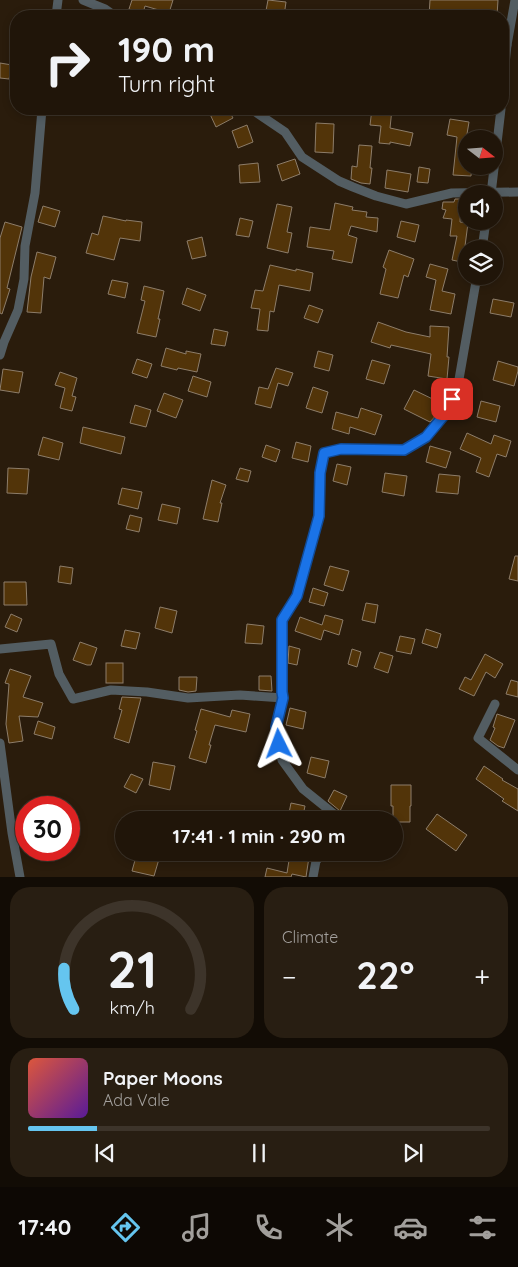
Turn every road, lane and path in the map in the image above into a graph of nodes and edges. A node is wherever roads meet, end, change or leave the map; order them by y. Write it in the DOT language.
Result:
graph roads {
  1 [pos="83,0"];
  2 [pos="515,0"];
  3 [pos="105,10"];
  4 [pos="509,26"];
  5 [pos="42,115"];
  6 [pos="260,115"];
  7 [pos="500,115"];
  8 [pos="492,185"];
  9 [pos="518,192"];
  10 [pos="458,193"];
  11 [pos="503,193"];
  12 [pos="475,285"];
  13 [pos="0,354"];
  14 [pos="0,649"];
  15 [pos="282,698"];
  16 [pos="495,704"];
  17 [pos="0,743"];
  18 [pos="518,770"];
  19 [pos="330,811"];
  20 [pos="316,861"];
  21 [pos="20,877"];
  22 [pos="313,877"];
  1 -- 3 [label="street"];
  2 -- 4 [label="street"];
  5 -- 13 [label="street"];
  6 -- 10 [label="street"];
  7 -- 8 [label="street"];
  9 -- 11 [label="street"];
  12 -- 15 [label="street"];
  14 -- 15 [label="street"];
  15 -- 19 [label="street"];
  16 -- 18 [label="street"];
  17 -- 21 [label="street"];
  20 -- 22 [label="street"];
}
